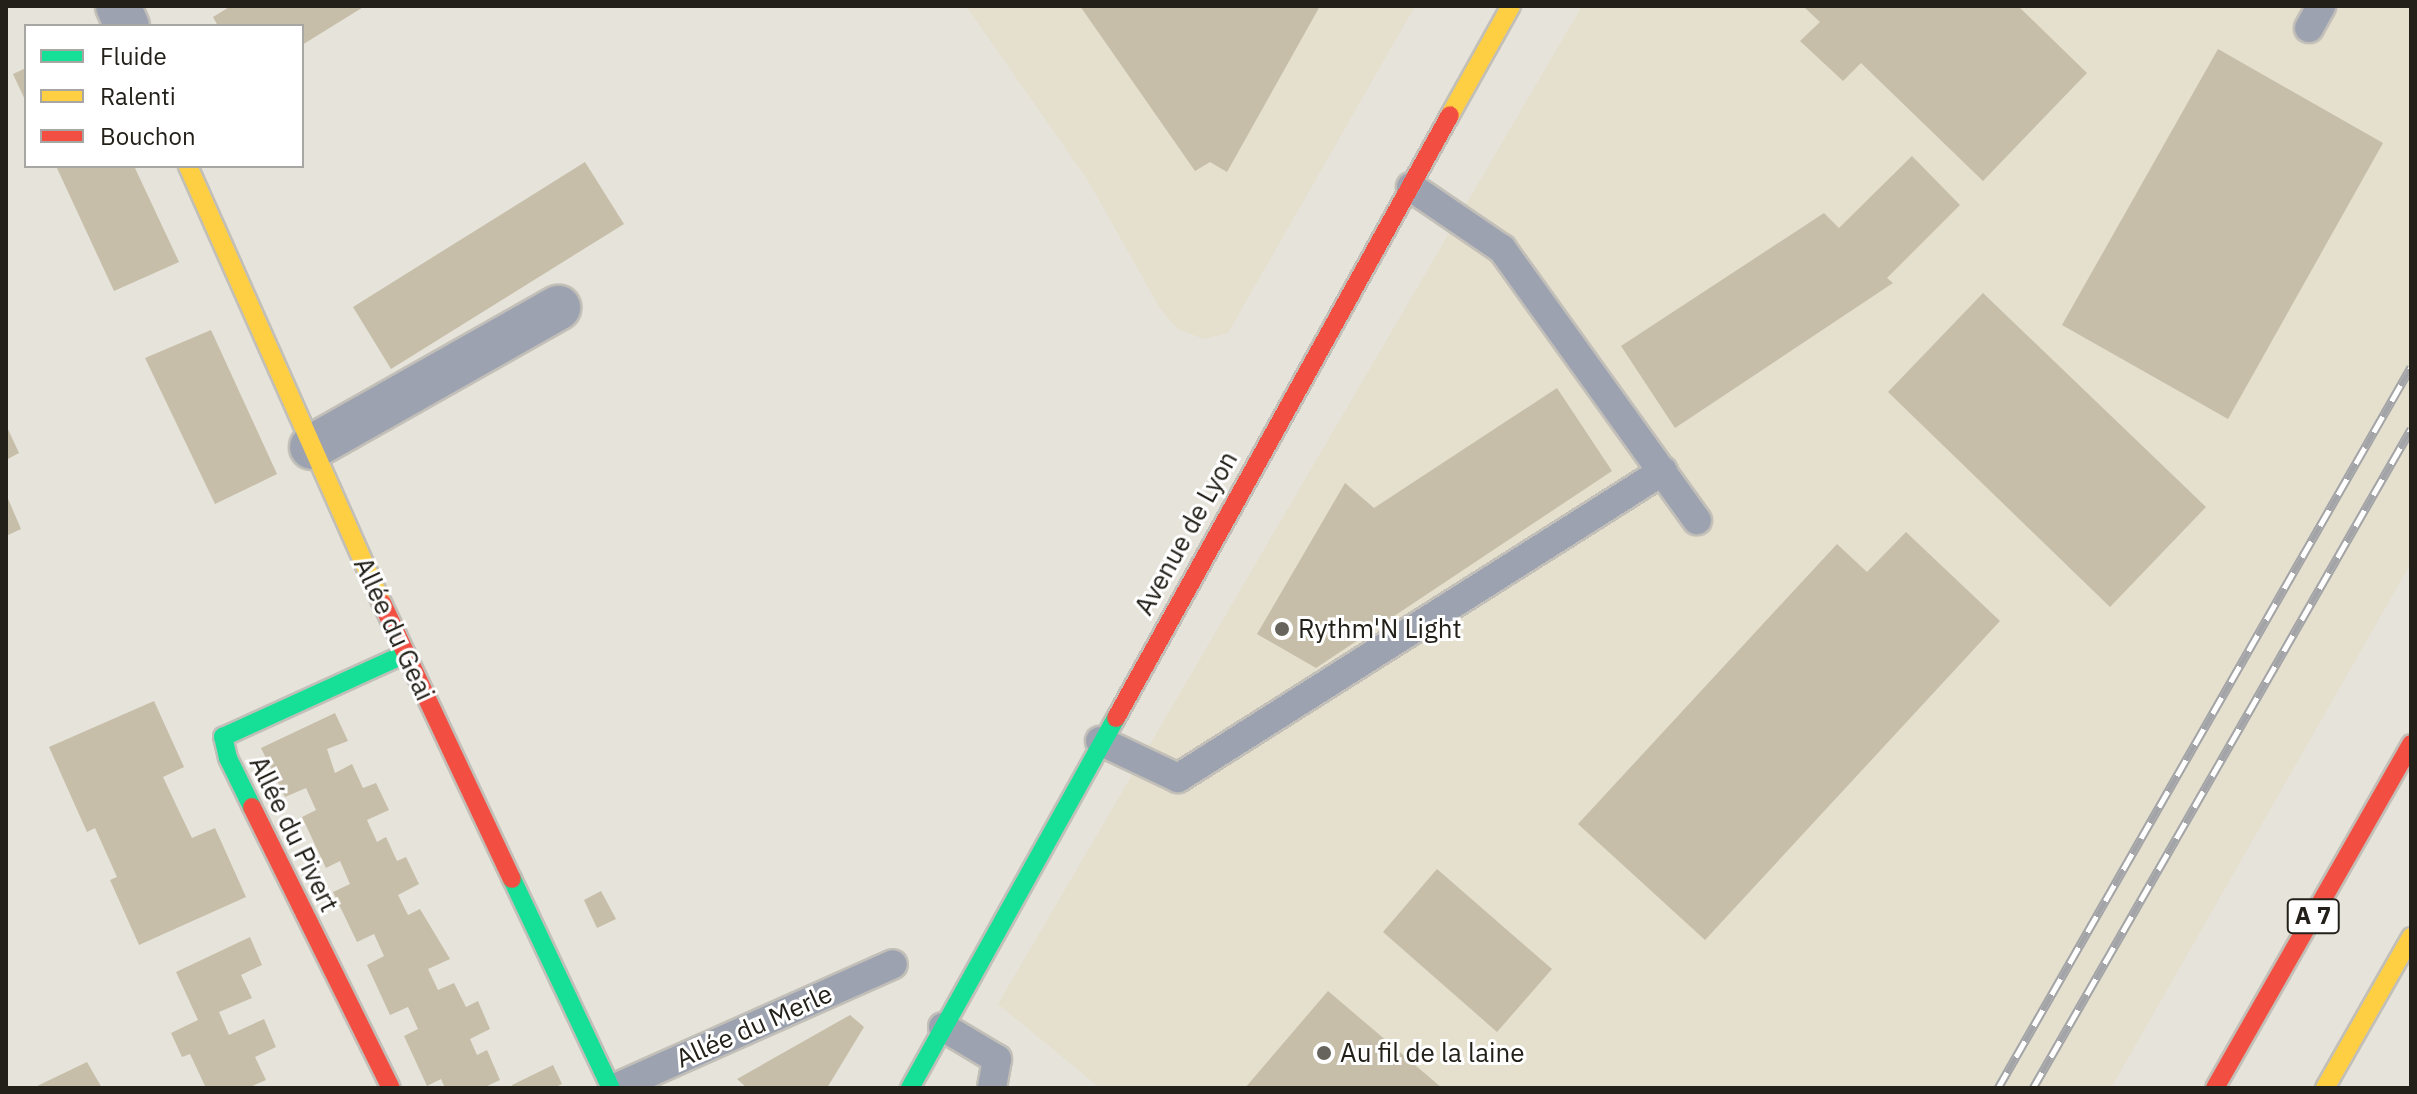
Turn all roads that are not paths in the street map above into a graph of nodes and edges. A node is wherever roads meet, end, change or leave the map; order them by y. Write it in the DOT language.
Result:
graph roads {
  1 [pos="1511,6"];
  2 [pos="189,168"];
  3 [pos="1411,187"];
  4 [pos="558,308"];
  5 [pos="312,447"];
  6 [pos="1663,471"];
  7 [pos="1697,520"];
  8 [pos="405,654"];
  9 [pos="1100,741"];
  10 [pos="2411,744"];
  11 [pos="2411,937"];
  12 [pos="893,964"];
  13 [pos="943,1027"];
  14 [pos="391,1088"];
  15 [pos="613,1088"];
  16 [pos="910,1088"];
  17 [pos="992,1088"];
  18 [pos="2215,1088"];
  19 [pos="2325,1088"];
  1 -- 3 [label="main road, Avenue de Lyon"];
  2 -- 5 [label="main road, Allée du Geai"];
  3 -- 6 [label="lane"];
  3 -- 9 [label="main road, Avenue de Lyon"];
  4 -- 5 [label="street"];
  5 -- 8 [label="main road, Allée du Geai"];
  6 -- 7 [label="lane"];
  6 -- 9 [label="lane"];
  8 -- 14 [label="main road, Allée du Pivert"];
  8 -- 15 [label="main road, Allée du Geai"];
  9 -- 13 [label="main road, Avenue de Lyon"];
  10 -- 18 [label="main road, A 7"];
  11 -- 19 [label="main road"];
  12 -- 15 [label="lane, Allée du Merle"];
  13 -- 16 [label="main road, Avenue de Lyon"];
  13 -- 17 [label="lane"];
}
